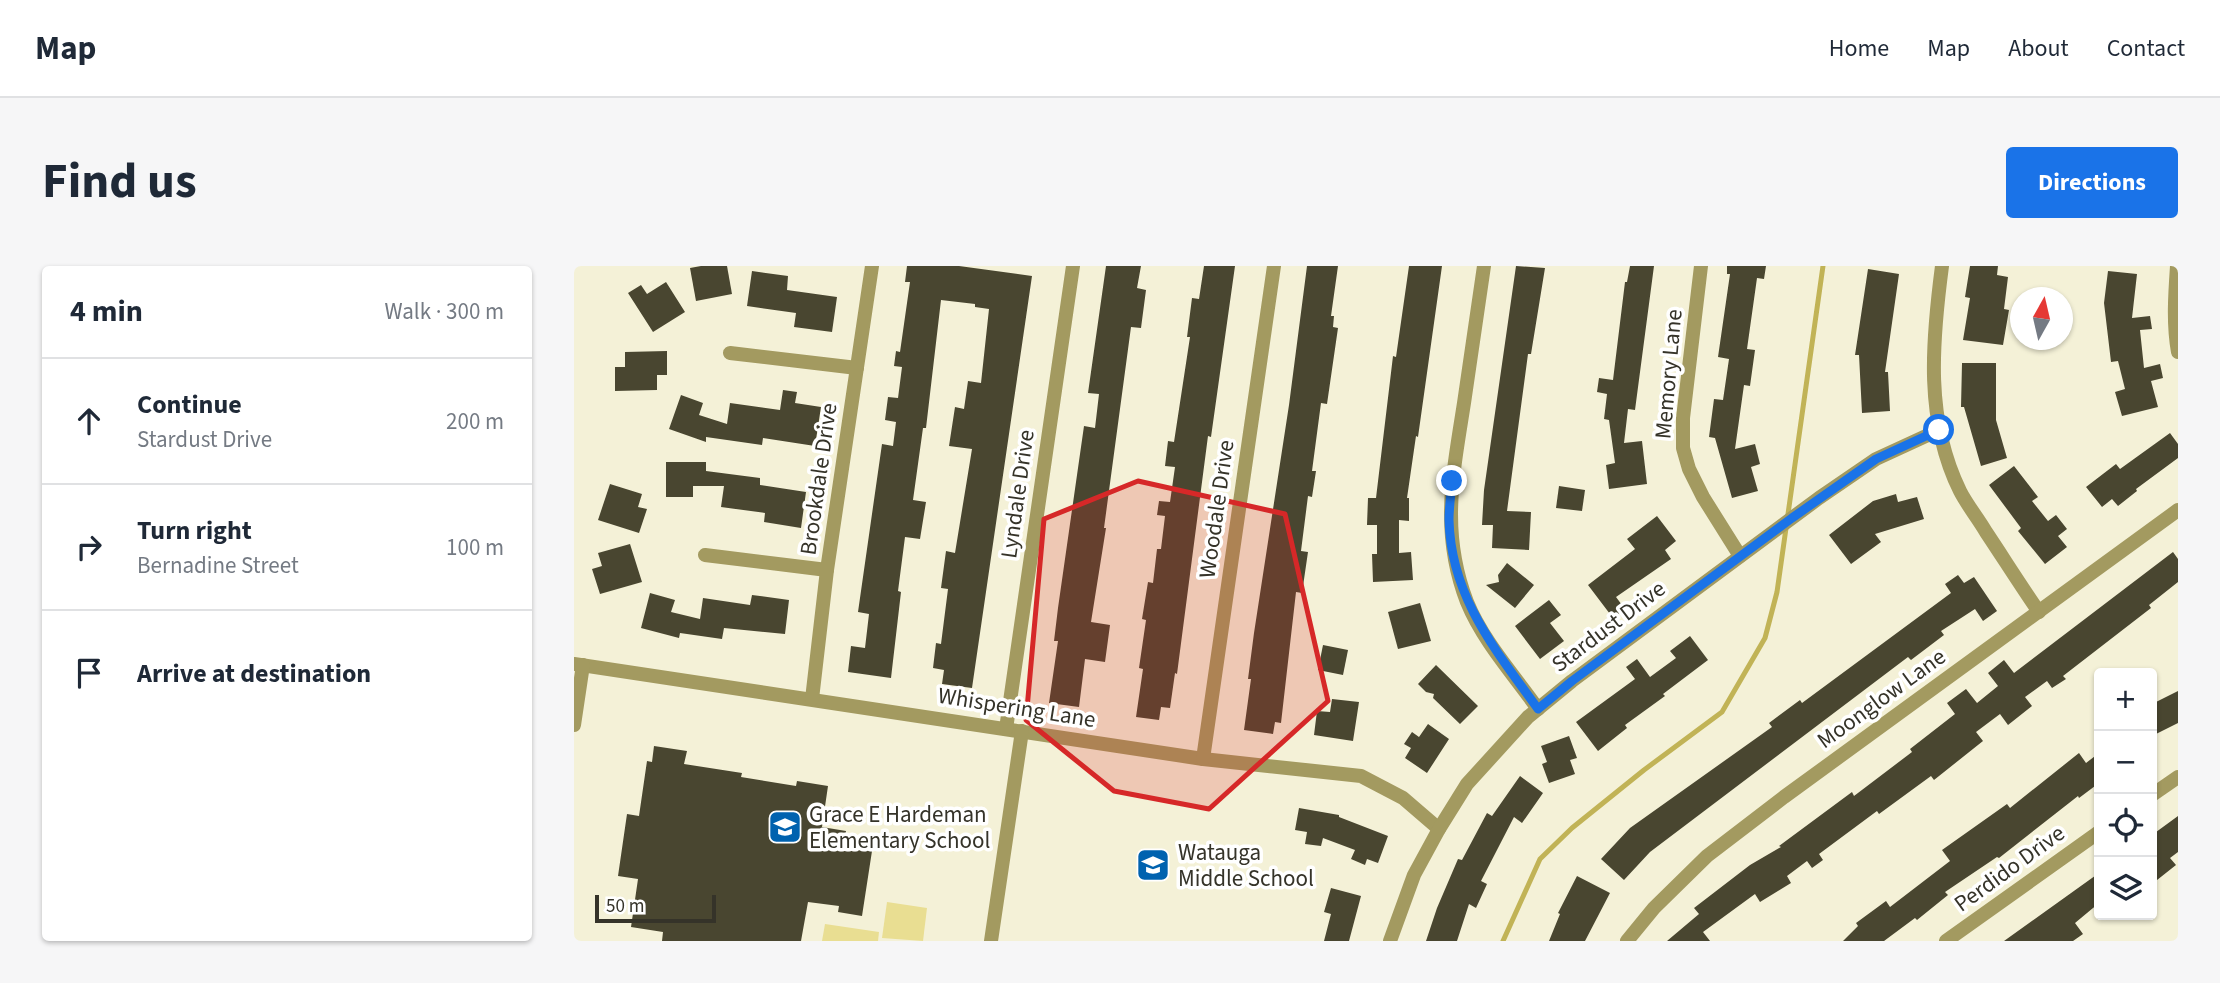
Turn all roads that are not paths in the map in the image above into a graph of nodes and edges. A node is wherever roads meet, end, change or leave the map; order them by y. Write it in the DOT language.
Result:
graph roads {
  1 [pos="872,266"];
  2 [pos="1073,266"];
  3 [pos="1274,266"];
  4 [pos="1484,266"];
  5 [pos="1701,266"];
  6 [pos="1942,266"];
  7 [pos="2177,266"];
  8 [pos="2178,352"];
  9 [pos="730,353"];
  10 [pos="857,368"];
  11 [pos="1939,430"];
  12 [pos="2178,510"];
  13 [pos="705,555"];
  14 [pos="1740,556"];
  15 [pos="827,570"];
  16 [pos="2039,612"];
  17 [pos="578,664"];
  18 [pos="812,699"];
  19 [pos="1538,709"];
  20 [pos="574,725"];
  21 [pos="1006,729"];
  22 [pos="1022,731"];
  23 [pos="1203,759"];
  24 [pos="2178,777"];
  25 [pos="2153,794"];
  26 [pos="1439,829"];
  27 [pos="2094,836"];
  28 [pos="991,941"];
  29 [pos="1390,941"];
  30 [pos="1627,941"];
  31 [pos="1947,941"];
  1 -- 10 [label="street, Brookdale Drive"];
  2 -- 21 [label="street, Lyndale Drive"];
  3 -- 23 [label="street, Woodale Drive"];
  4 -- 19 [label="street"];
  5 -- 14 [label="street, Memory Lane"];
  6 -- 11 [label="street"];
  7 -- 8 [label="street"];
  9 -- 10 [label="street"];
  10 -- 15 [label="street, Brookdale Drive"];
  11 -- 14 [label="street, Stardust Drive"];
  11 -- 16 [label="street"];
  12 -- 16 [label="street, Moonglow Lane"];
  13 -- 15 [label="street"];
  14 -- 19 [label="street, Stardust Drive"];
  15 -- 18 [label="street, Brookdale Drive"];
  16 -- 30 [label="street, Moonglow Lane"];
  17 -- 18 [label="street, Whispering Lane"];
  17 -- 20 [label="street"];
  18 -- 21 [label="street, Whispering Lane"];
  19 -- 26 [label="street, Stardust Drive"];
  21 -- 22 [label="street, Whispering Lane"];
  22 -- 23 [label="street, Whispering Lane"];
  22 -- 28 [label="street"];
  23 -- 26 [label="street, Whispering Lane"];
  24 -- 25 [label="street"];
  26 -- 29 [label="street, Stardust Drive"];
  27 -- 31 [label="street, Perdido Drive"];
}
